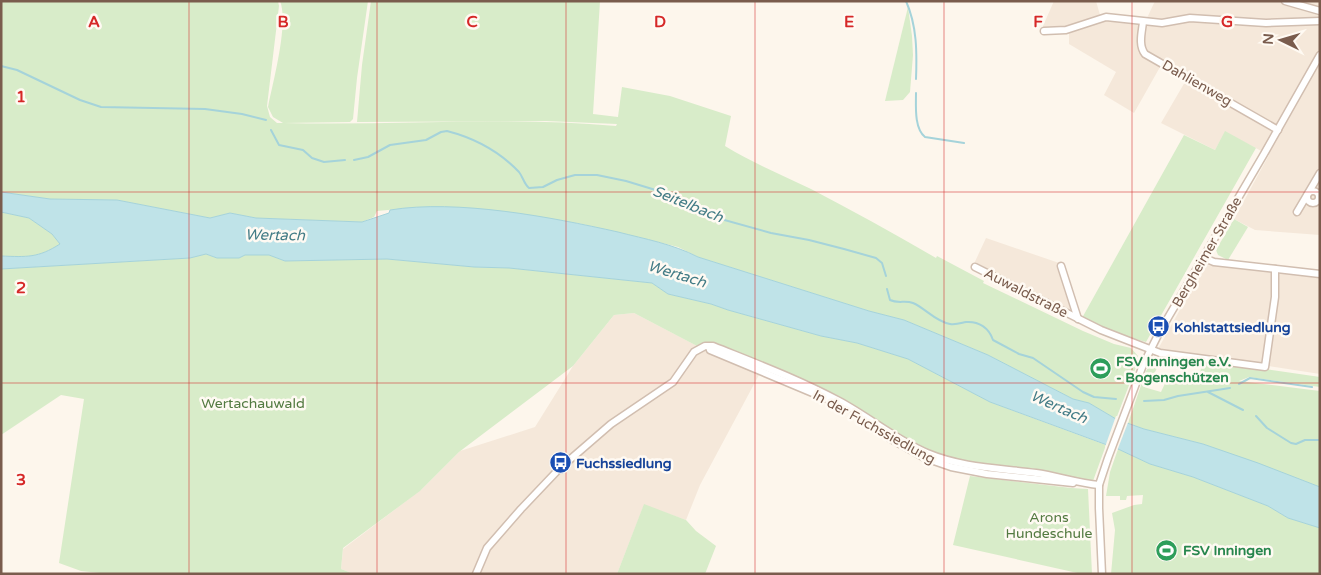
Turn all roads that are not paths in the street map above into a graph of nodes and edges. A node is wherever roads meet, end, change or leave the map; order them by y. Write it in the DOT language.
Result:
graph roads {
  1 [pos="1285,1"];
  2 [pos="1320,11"];
  3 [pos="1320,21"];
  4 [pos="1143,22"];
  5 [pos="1044,31"];
  6 [pos="1320,55"];
  7 [pos="1278,130"];
  8 [pos="1320,173"];
  9 [pos="1308,193"];
  10 [pos="1319,199"];
  11 [pos="1297,212"];
  12 [pos="1204,258"];
  13 [pos="1060,266"];
  14 [pos="975,267"];
  15 [pos="1275,269"];
  16 [pos="1320,274"];
  17 [pos="1078,319"];
  18 [pos="1150,348"];
  19 [pos="1099,485"];
  20 [pos="476,574"];
  21 [pos="1102,574"];
  1 -- 2 [label="street"];
  3 -- 4 [label="street"];
  4 -- 5 [label="street"];
  4 -- 7 [label="street, Dahlienweg"];
  6 -- 7 [label="street, Bergheimer Straße"];
  7 -- 12 [label="street, Bergheimer Straße"];
  8 -- 9 [label="street"];
  9 -- 10 [label="street"];
  9 -- 11 [label="street"];
  12 -- 15 [label="street"];
  12 -- 18 [label="street, Bergheimer Straße"];
  13 -- 17 [label="street, Auwaldstraße"];
  14 -- 17 [label="street, Auwaldstraße"];
  15 -- 16 [label="street"];
  15 -- 18 [label="street, Auwaldstraße"];
  17 -- 18 [label="street, Auwaldstraße"];
  18 -- 19 [label="street, Bergheimer Straße"];
  19 -- 20 [label="street, In der Fuchssiedlung"];
  19 -- 21 [label="street, Bergheimer Straße"];
}
